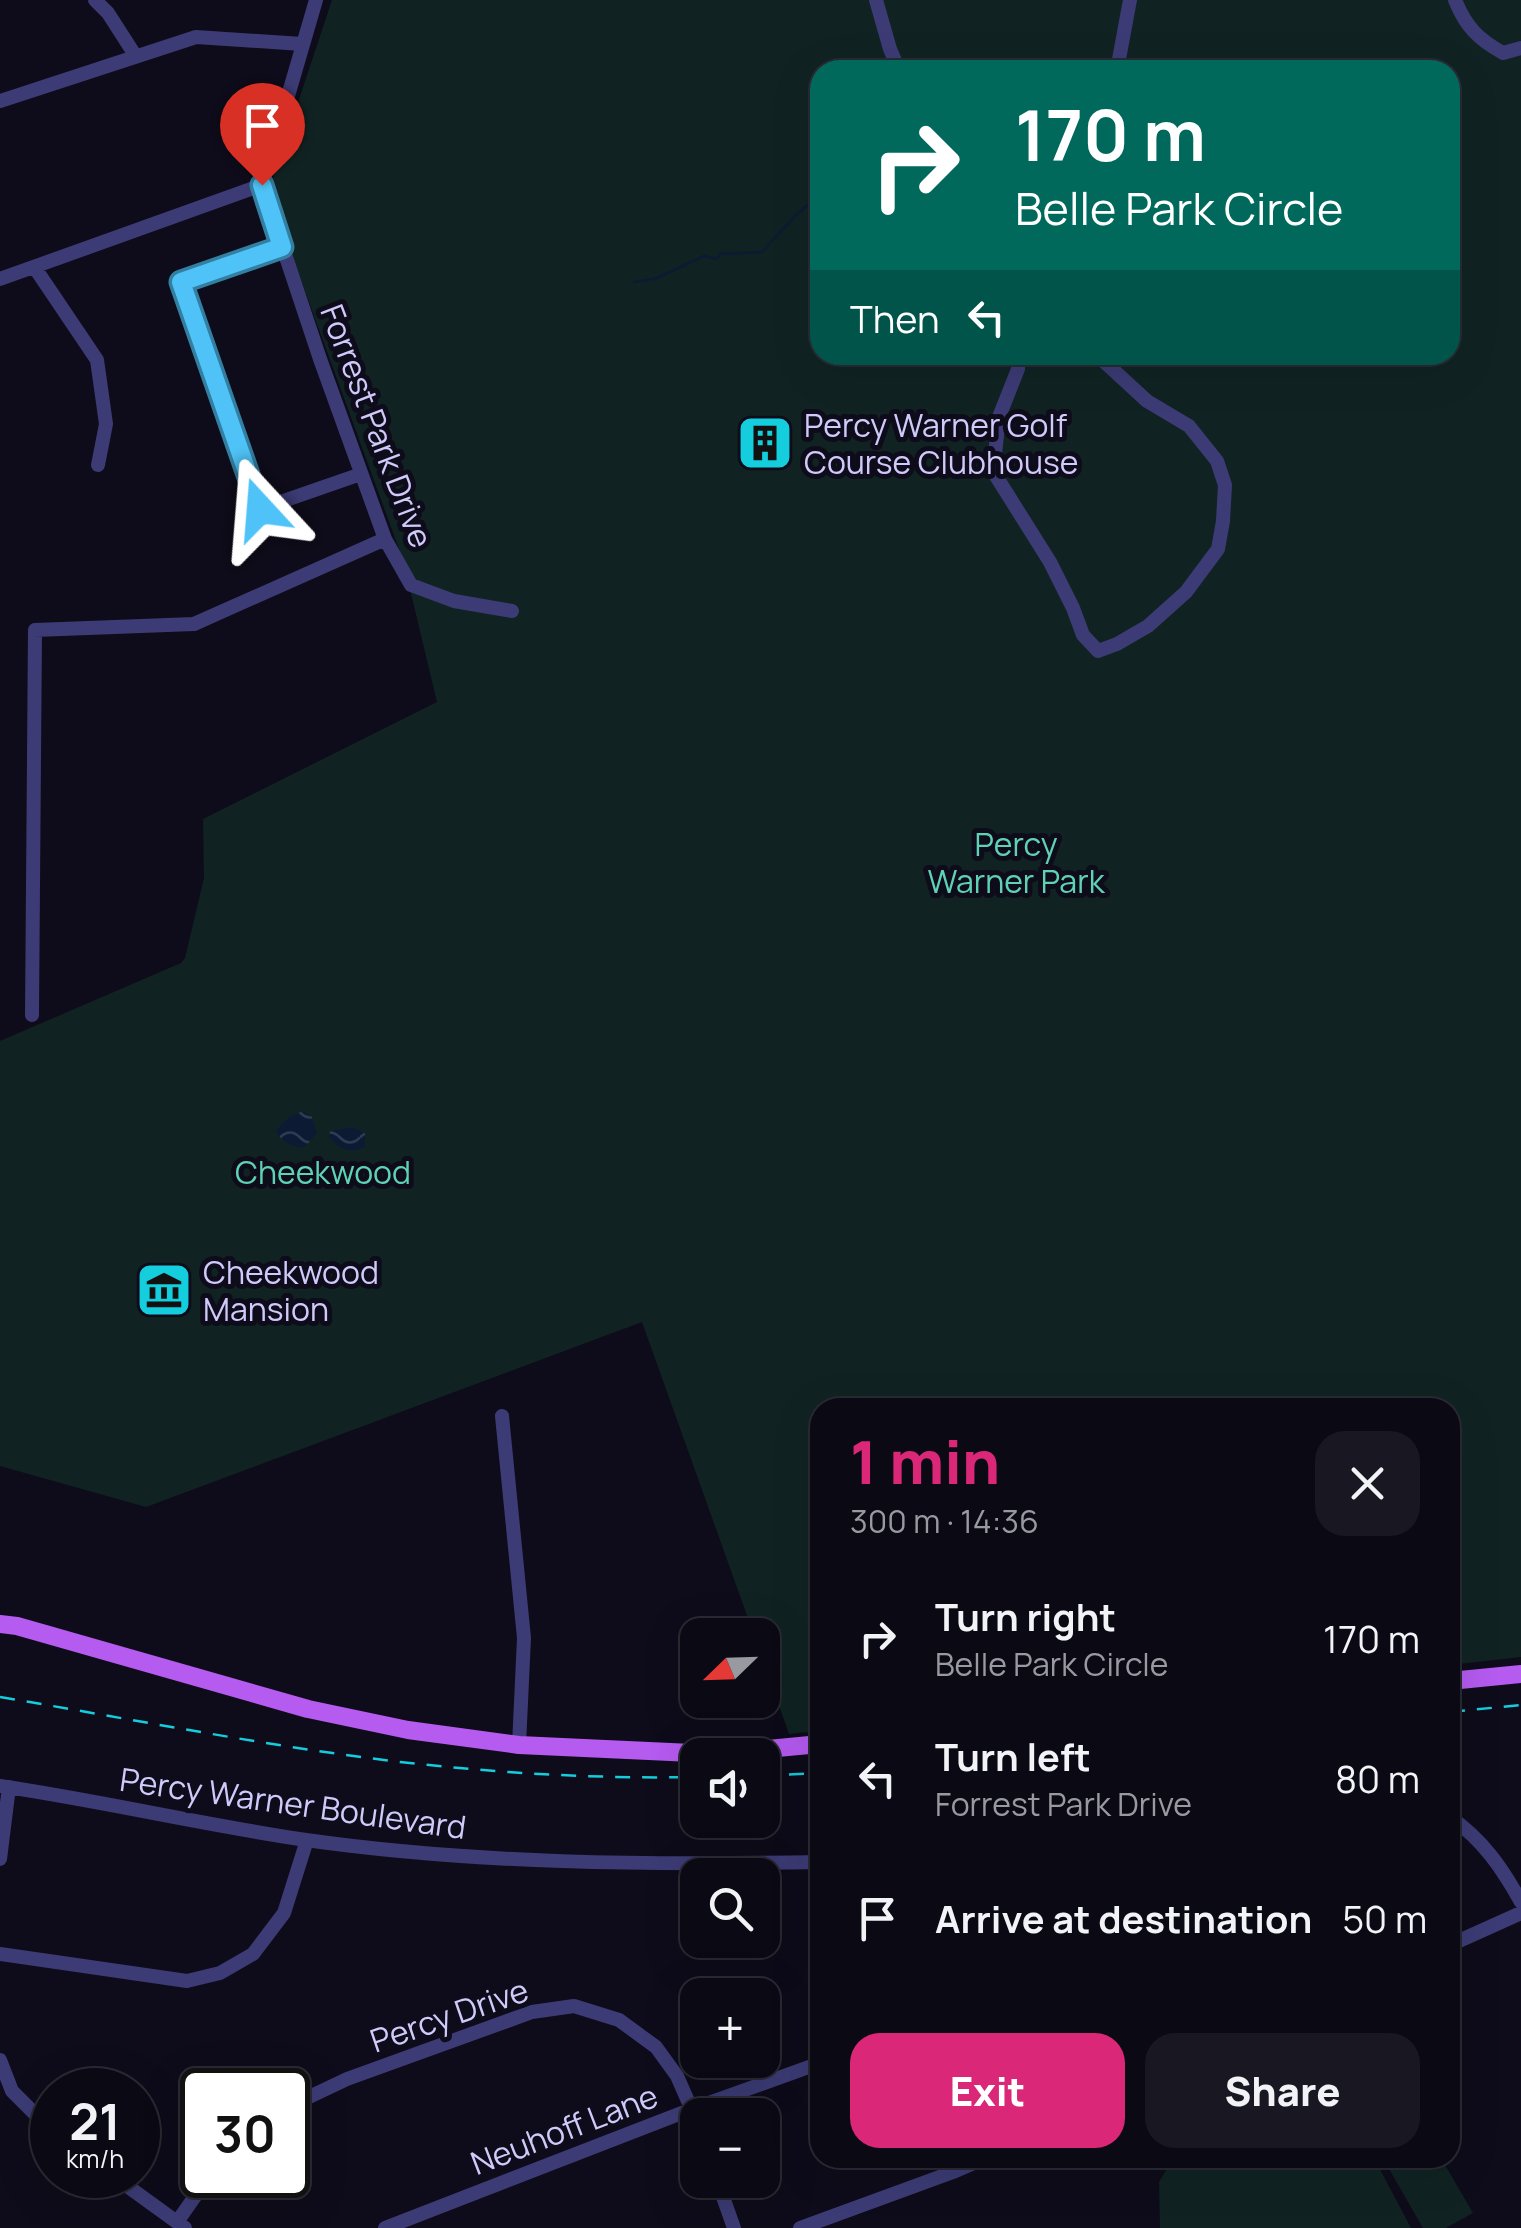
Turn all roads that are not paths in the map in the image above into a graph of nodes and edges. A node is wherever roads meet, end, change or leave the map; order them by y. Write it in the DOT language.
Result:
graph roads {
  1 [pos="96,0"];
  2 [pos="316,0"];
  3 [pos="876,0"];
  4 [pos="1130,0"];
  5 [pos="1454,0"];
  6 [pos="302,44"];
  7 [pos="1521,48"];
  8 [pos="135,55"];
  9 [pos="895,60"];
  10 [pos="1118,60"];
  11 [pos="0,101"];
  12 [pos="262,185"];
  13 [pos="282,247"];
  14 [pos="36,268"];
  15 [pos="0,279"];
  16 [pos="1018,365"];
  17 [pos="1108,365"];
  18 [pos="98,465"];
  19 [pos="361,474"];
  20 [pos="385,540"];
  21 [pos="512,611"];
  22 [pos="32,1015"];
  23 [pos="502,1416"];
  24 [pos="0,1624"];
  25 [pos="1521,1674"];
  26 [pos="1460,1680"];
  27 [pos="518,1745"];
  28 [pos="810,1745"];
  29 [pos="5,1786"];
  30 [pos="1460,1824"];
  31 [pos="307,1840"];
  32 [pos="0,1859"];
  33 [pos="810,1862"];
  34 [pos="1521,1902"];
  35 [pos="1521,1913"];
  36 [pos="1460,1940"];
  37 [pos="0,1954"];
  38 [pos="0,2060"];
  39 [pos="810,2067"];
  40 [pos="310,2097"];
  41 [pos="687,2098"];
  42 [pos="723,2098"];
  43 [pos="30,2109"];
  44 [pos="680,2114"];
  45 [pos="962,2168"];
  46 [pos="144,2198"];
  47 [pos="197,2198"];
  48 [pos="723,2198"];
  49 [pos="181,2225"];
  50 [pos="385,2228"];
  51 [pos="734,2228"];
  52 [pos="800,2228"];
  1 -- 8 [label="street"];
  2 -- 6 [label="street"];
  3 -- 9 [label="street"];
  4 -- 10 [label="street"];
  5 -- 7 [label="street"];
  6 -- 8 [label="street"];
  6 -- 12 [label="street"];
  8 -- 11 [label="street"];
  12 -- 13 [label="street, Forrest Park Drive"];
  12 -- 14 [label="street"];
  13 -- 19 [label="street, Forrest Park Drive"];
  13 -- 19 [label="street"];
  14 -- 15 [label="street"];
  14 -- 18 [label="street"];
  16 -- 17 [label="street"];
  19 -- 20 [label="street, Forrest Park Drive"];
  20 -- 21 [label="street, Forrest Park Drive"];
  20 -- 22 [label="street"];
  23 -- 27 [label="street"];
  24 -- 27 [label="main road"];
  25 -- 26 [label="main road"];
  27 -- 28 [label="main road"];
  29 -- 31 [label="street, Percy Warner Boulevard"];
  29 -- 32 [label="street"];
  30 -- 34 [label="street"];
  31 -- 33 [label="street, Percy Warner Boulevard"];
  31 -- 37 [label="street"];
  35 -- 36 [label="street"];
  38 -- 43 [label="street"];
  39 -- 42 [label="street, Neuhoff Lane"];
  40 -- 41 [label="street, Percy Drive"];
  44 -- 50 [label="street, Neuhoff Lane"];
  45 -- 52 [label="street"];
  46 -- 49 [label="street"];
  47 -- 49 [label="street"];
  48 -- 51 [label="street"];
}
